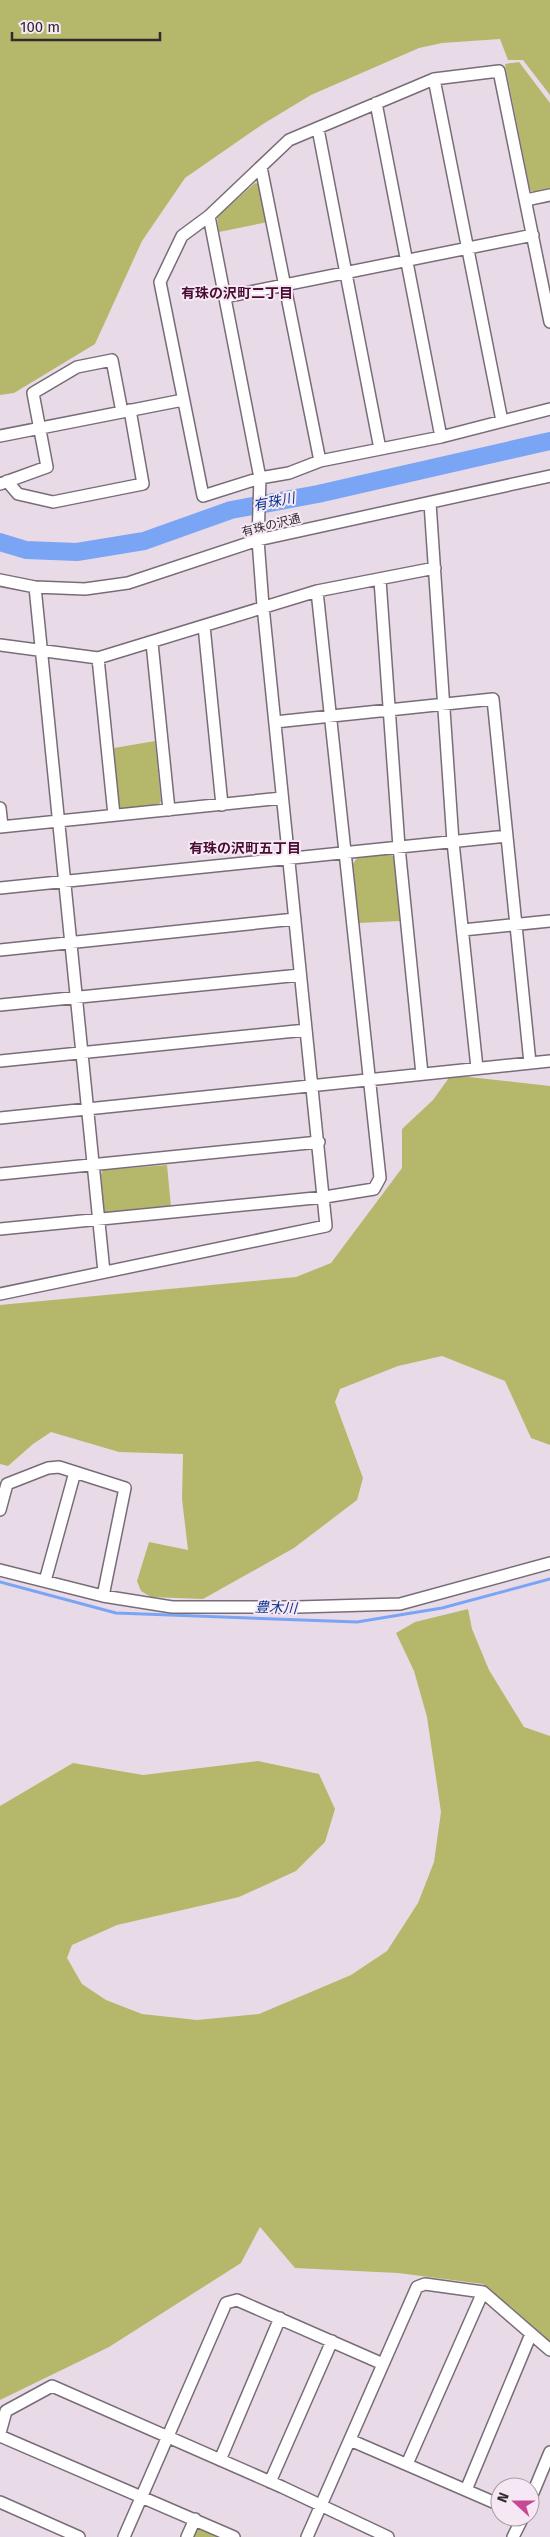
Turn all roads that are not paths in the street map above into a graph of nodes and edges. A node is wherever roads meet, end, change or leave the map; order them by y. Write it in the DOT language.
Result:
graph roads {
  1 [pos="434,79"];
  2 [pos="376,103"];
  3 [pos="318,129"];
  4 [pos="261,167"];
  5 [pos="550,195"];
  6 [pos="526,200"];
  7 [pos="209,216"];
  8 [pos="533,235"];
  9 [pos="470,248"];
  10 [pos="406,261"];
  11 [pos="345,273"];
  12 [pos="546,277"];
  13 [pos="284,286"];
  14 [pos="225,297"];
  15 [pos="550,322"];
  16 [pos="182,400"];
  17 [pos="550,409"];
  18 [pos="126,411"];
  19 [pos="502,421"];
  20 [pos="39,428"];
  21 [pos="0,436"];
  22 [pos="441,437"];
  23 [pos="380,449"];
  24 [pos="320,462"];
  25 [pos="550,476"];
  26 [pos="260,482"];
  27 [pos="4,483"];
  28 [pos="430,503"];
  29 [pos="258,540"];
  30 [pos="435,568"];
  31 [pos="0,580"];
  32 [pos="380,580"];
  33 [pos="35,587"];
  34 [pos="317,591"];
  35 [pos="263,606"];
  36 [pos="204,626"];
  37 [pos="152,643"];
  38 [pos="0,645"];
  39 [pos="40,650"];
  40 [pos="98,658"];
  41 [pos="444,704"];
  42 [pos="389,710"];
  43 [pos="331,717"];
  44 [pos="275,722"];
  45 [pos="282,798"];
  46 [pos="222,805"];
  47 [pos="0,808"];
  48 [pos="168,810"];
  49 [pos="114,815"];
  50 [pos="58,821"];
  51 [pos="1,827"];
  52 [pos="507,836"];
  53 [pos="453,842"];
  54 [pos="399,847"];
  55 [pos="345,852"];
  56 [pos="290,858"];
  57 [pos="64,881"];
  58 [pos="0,888"];
  59 [pos="295,919"];
  60 [pos="550,922"];
  61 [pos="516,925"];
  62 [pos="463,930"];
  63 [pos="72,943"];
  64 [pos="0,950"];
  65 [pos="300,975"];
  66 [pos="76,997"];
  67 [pos="0,1005"];
  68 [pos="306,1030"];
  69 [pos="83,1053"];
  70 [pos="0,1061"];
  71 [pos="550,1061"];
  72 [pos="530,1063"];
  73 [pos="477,1068"];
  74 [pos="422,1074"];
  75 [pos="369,1080"];
  76 [pos="312,1085"];
  77 [pos="88,1109"];
  78 [pos="0,1118"];
  79 [pos="319,1142"];
  80 [pos="94,1165"];
  81 [pos="0,1174"];
  82 [pos="325,1197"];
  83 [pos="99,1219"];
  84 [pos="0,1229"];
  85 [pos="104,1272"];
  86 [pos="0,1294"];
  87 [pos="75,1472"];
  88 [pos="0,1510"];
  89 [pos="550,1563"];
  90 [pos="0,1570"];
  91 [pos="45,1581"];
  92 [pos="103,1596"];
  93 [pos="483,2292"];
  94 [pos="280,2318"];
  95 [pos="531,2334"];
  96 [pos="332,2341"];
  97 [pos="550,2350"];
  98 [pos="383,2364"];
  99 [pos="0,2434"];
  100 [pos="167,2437"];
  101 [pos="350,2440"];
  102 [pos="550,2452"];
  103 [pos="220,2460"];
  104 [pos="406,2464"];
  105 [pos="540,2477"];
  106 [pos="270,2482"];
  107 [pos="466,2490"];
  108 [pos="142,2496"];
  109 [pos="490,2501"];
  110 [pos="0,2502"];
  111 [pos="320,2507"];
  112 [pos="195,2518"];
  113 [pos="79,2537"];
  114 [pos="124,2537"];
  115 [pos="187,2537"];
  116 [pos="234,2537"];
  117 [pos="307,2537"];
  118 [pos="388,2537"];
  1 -- 2 [label="street"];
  1 -- 6 [label="street"];
  1 -- 9 [label="street"];
  2 -- 3 [label="street"];
  2 -- 10 [label="street"];
  3 -- 4 [label="street"];
  3 -- 11 [label="street"];
  4 -- 7 [label="street"];
  4 -- 13 [label="street"];
  5 -- 6 [label="street"];
  6 -- 8 [label="street"];
  7 -- 14 [label="street"];
  7 -- 16 [label="street"];
  8 -- 9 [label="street"];
  8 -- 12 [label="street"];
  9 -- 10 [label="street"];
  9 -- 19 [label="street"];
  10 -- 11 [label="street"];
  10 -- 22 [label="street"];
  11 -- 13 [label="street"];
  11 -- 23 [label="street"];
  12 -- 15 [label="street"];
  13 -- 14 [label="street"];
  13 -- 24 [label="street"];
  14 -- 26 [label="street"];
  16 -- 18 [label="street"];
  16 -- 26 [label="street"];
  17 -- 19 [label="street"];
  18 -- 20 [label="street"];
  18 -- 20 [label="street"];
  18 -- 27 [label="street"];
  19 -- 22 [label="street"];
  20 -- 21 [label="street"];
  20 -- 27 [label="street"];
  22 -- 23 [label="street"];
  23 -- 24 [label="street"];
  24 -- 26 [label="street"];
  25 -- 28 [label="street, 有珠の沢通"];
  26 -- 29 [label="street"];
  28 -- 29 [label="street, 有珠の沢通"];
  28 -- 30 [label="street"];
  29 -- 33 [label="street, 有珠の沢通"];
  29 -- 35 [label="street"];
  30 -- 32 [label="street"];
  30 -- 41 [label="street"];
  31 -- 33 [label="street, 有珠の沢通"];
  32 -- 34 [label="street"];
  32 -- 42 [label="street"];
  33 -- 39 [label="street"];
  34 -- 35 [label="street"];
  34 -- 43 [label="street"];
  35 -- 36 [label="street"];
  35 -- 44 [label="street"];
  36 -- 37 [label="street"];
  36 -- 46 [label="street"];
  37 -- 40 [label="street"];
  37 -- 48 [label="street"];
  38 -- 39 [label="street"];
  39 -- 40 [label="street"];
  39 -- 50 [label="street"];
  40 -- 49 [label="street"];
  41 -- 42 [label="street"];
  41 -- 52 [label="street"];
  41 -- 53 [label="street"];
  42 -- 43 [label="street"];
  42 -- 54 [label="street"];
  43 -- 44 [label="street"];
  43 -- 55 [label="street"];
  44 -- 45 [label="street"];
  45 -- 46 [label="street"];
  45 -- 56 [label="street"];
  46 -- 48 [label="street"];
  47 -- 51 [label="street"];
  48 -- 49 [label="street"];
  49 -- 50 [label="street"];
  50 -- 51 [label="street"];
  50 -- 57 [label="street"];
  52 -- 53 [label="street"];
  52 -- 61 [label="street"];
  53 -- 54 [label="street"];
  53 -- 62 [label="street"];
  54 -- 55 [label="street"];
  54 -- 74 [label="street"];
  55 -- 56 [label="street"];
  55 -- 75 [label="street"];
  56 -- 57 [label="street"];
  56 -- 59 [label="street"];
  57 -- 58 [label="street"];
  57 -- 63 [label="street"];
  59 -- 63 [label="street"];
  59 -- 65 [label="street"];
  60 -- 61 [label="street"];
  61 -- 62 [label="street"];
  61 -- 72 [label="street"];
  62 -- 73 [label="street"];
  63 -- 64 [label="street"];
  63 -- 66 [label="street"];
  65 -- 66 [label="street"];
  65 -- 68 [label="street"];
  66 -- 67 [label="street"];
  66 -- 69 [label="street"];
  68 -- 69 [label="street"];
  68 -- 76 [label="street"];
  69 -- 70 [label="street"];
  69 -- 77 [label="street"];
  71 -- 72 [label="street"];
  72 -- 73 [label="street"];
  73 -- 74 [label="street"];
  74 -- 75 [label="street"];
  75 -- 76 [label="street"];
  75 -- 82 [label="street"];
  76 -- 77 [label="street"];
  76 -- 79 [label="street"];
  77 -- 78 [label="street"];
  77 -- 80 [label="street"];
  79 -- 80 [label="street"];
  79 -- 82 [label="street"];
  80 -- 81 [label="street"];
  80 -- 83 [label="street"];
  82 -- 83 [label="street"];
  82 -- 85 [label="street"];
  83 -- 84 [label="street"];
  83 -- 85 [label="street"];
  85 -- 86 [label="street"];
  87 -- 88 [label="street"];
  87 -- 91 [label="street"];
  87 -- 92 [label="street"];
  89 -- 92 [label="street"];
  90 -- 91 [label="street"];
  91 -- 92 [label="street"];
  93 -- 95 [label="street"];
  93 -- 98 [label="street"];
  93 -- 104 [label="street"];
  94 -- 96 [label="street"];
  94 -- 100 [label="street"];
  94 -- 103 [label="street"];
  95 -- 97 [label="street"];
  95 -- 107 [label="street"];
  96 -- 98 [label="street"];
  96 -- 106 [label="street"];
  98 -- 101 [label="street"];
  99 -- 100 [label="street"];
  99 -- 108 [label="street"];
  100 -- 103 [label="street"];
  100 -- 108 [label="street"];
  101 -- 104 [label="street"];
  101 -- 111 [label="street"];
  102 -- 105 [label="street"];
  103 -- 106 [label="street"];
  104 -- 107 [label="street"];
  106 -- 111 [label="street"];
  107 -- 109 [label="street"];
  108 -- 112 [label="street"];
  108 -- 114 [label="street"];
  110 -- 113 [label="street"];
  111 -- 117 [label="street"];
  111 -- 118 [label="street"];
  112 -- 115 [label="street"];
  112 -- 116 [label="street"];
}
